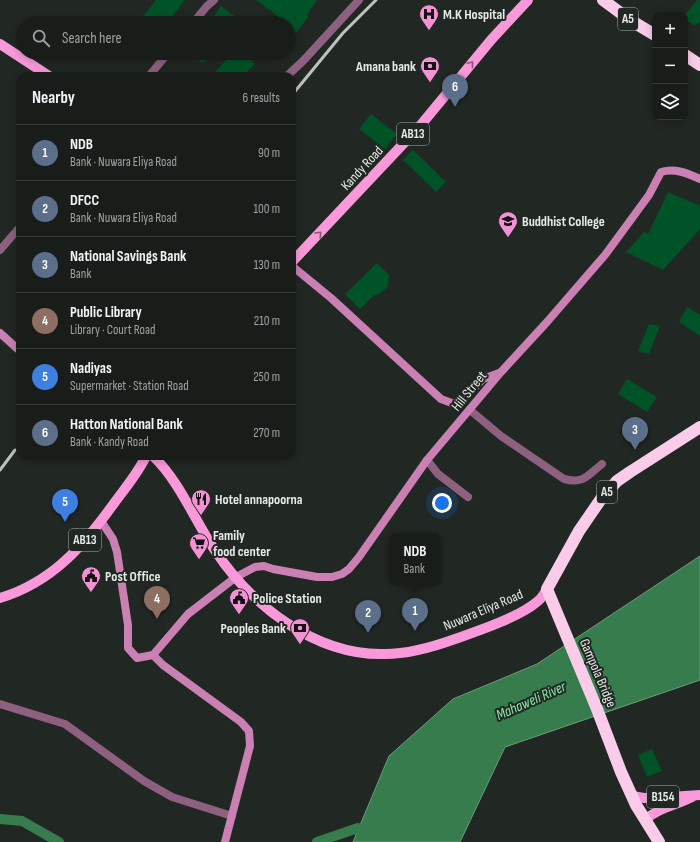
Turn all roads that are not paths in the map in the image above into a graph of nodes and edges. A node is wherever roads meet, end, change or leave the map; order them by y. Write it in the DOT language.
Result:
graph roads {
  1 [pos="214,0"];
  2 [pos="359,0"];
  3 [pos="528,0"];
  4 [pos="603,0"];
  5 [pos="207,3"];
  6 [pos="198,16"];
  7 [pos="652,34"];
  8 [pos="0,44"];
  9 [pos="16,54"];
  10 [pos="688,57"];
  11 [pos="24,60"];
  12 [pos="162,60"];
  13 [pos="700,65"];
  14 [pos="43,72"];
  15 [pos="152,72"];
  16 [pos="291,72"];
  17 [pos="700,179"];
  18 [pos="16,232"];
  19 [pos="0,250"];
  20 [pos="296,258"];
  21 [pos="296,269"];
  22 [pos="0,333"];
  23 [pos="16,347"];
  24 [pos="501,372"];
  25 [pos="470,410"];
  26 [pos="700,427"];
  27 [pos="144,460"];
  28 [pos="157,460"];
  29 [pos="427,460"];
  30 [pos="602,464"];
  31 [pos="468,497"];
  32 [pos="101,521"];
  33 [pos="236,577"];
  34 [pos="547,589"];
  35 [pos="0,598"];
  36 [pos="153,655"];
  37 [pos="0,704"];
  38 [pos="632,796"];
  39 [pos="697,796"];
  40 [pos="232,816"];
  41 [pos="645,820"];
  42 [pos="225,842"];
  43 [pos="659,842"];
  1 -- 5 [label="street"];
  2 -- 16 [label="street"];
  20 -- 3 [label="main road, Kandy Road / AB13, one-way"];
  4 -- 7 [label="highway, A5"];
  5 -- 6 [label="street"];
  8 -- 9 [label="main road"];
  10 -- 13 [label="highway"];
  11 -- 14 [label="main road"];
  12 -- 15 [label="street"];
  17 -- 24 [label="street, Hill Street"];
  18 -- 19 [label="street"];
  21 -- 24 [label="street"];
  22 -- 23 [label="street"];
  24 -- 25 [label="street, Hill Street"];
  25 -- 29 [label="street, Hill Street"];
  25 -- 30 [label="street"];
  26 -- 34 [label="highway, A5"];
  27 -- 32 [label="main road, AB13"];
  28 -- 33 [label="main road, Nuwara Eliya Road"];
  29 -- 31 [label="street"];
  29 -- 33 [label="street, Hill Street"];
  32 -- 35 [label="main road, AB13"];
  32 -- 36 [label="street"];
  33 -- 34 [label="main road, Nuwara Eliya Road"];
  33 -- 36 [label="street, Hill Street"];
  34 -- 38 [label="highway, Gampola Bridge"];
  36 -- 40 [label="street"];
  37 -- 40 [label="street"];
  38 -- 39 [label="main road, B154"];
  38 -- 41 [label="highway"];
  39 -- 41 [label="main road, B154"];
  40 -- 42 [label="street"];
  41 -- 43 [label="highway"];
}
